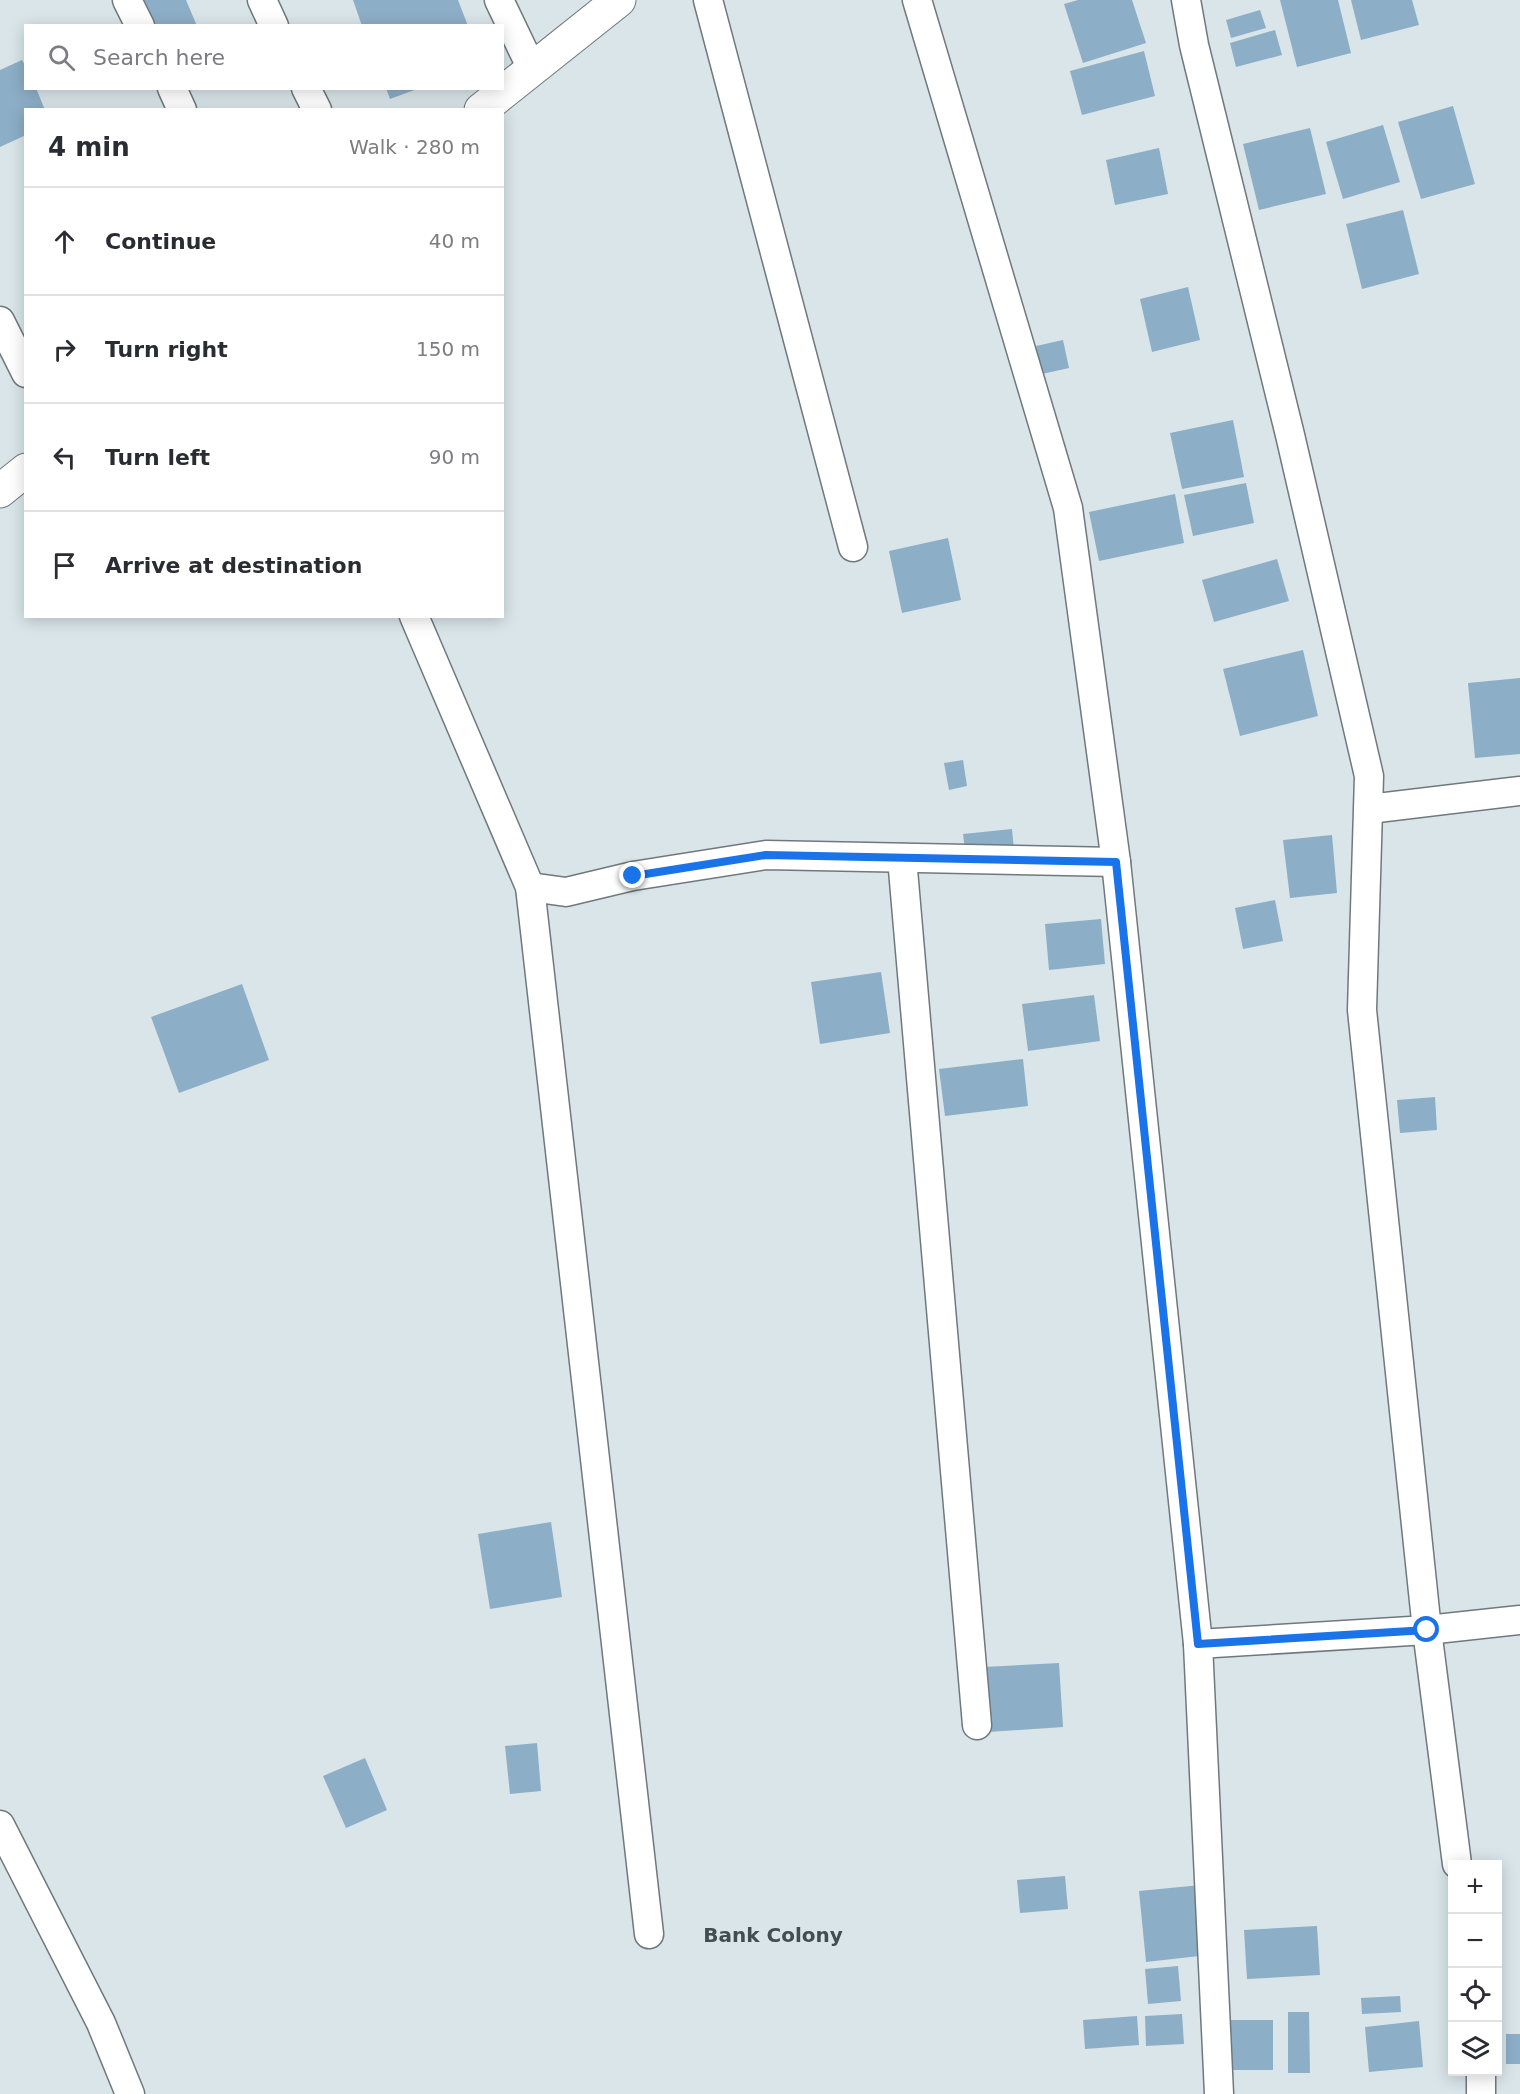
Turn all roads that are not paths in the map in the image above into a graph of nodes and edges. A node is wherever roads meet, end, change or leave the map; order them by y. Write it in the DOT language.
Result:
graph roads {
  1 [pos="127,0"];
  2 [pos="262,0"];
  3 [pos="499,0"];
  4 [pos="620,0"];
  5 [pos="708,0"];
  6 [pos="917,0"];
  7 [pos="1186,0"];
  8 [pos="139,24"];
  9 [pos="273,24"];
  10 [pos="532,69"];
  11 [pos="173,90"];
  12 [pos="307,90"];
  13 [pos="181,108"];
  14 [pos="316,108"];
  15 [pos="483,108"];
  16 [pos="0,321"];
  17 [pos="24,369"];
  18 [pos="24,472"];
  19 [pos="0,491"];
  20 [pos="853,547"];
  21 [pos="415,618"];
  22 [pos="1520,791"];
  23 [pos="1369,809"];
  24 [pos="902,858"];
  25 [pos="1116,862"];
  26 [pos="530,887"];
  27 [pos="1520,1620"];
  28 [pos="1427,1630"];
  29 [pos="1198,1644"];
  30 [pos="977,1725"];
  31 [pos="0,1825"];
  32 [pos="1456,1860"];
  33 [pos="649,1934"];
  34 [pos="1481,2076"];
  35 [pos="130,2094"];
  36 [pos="1218,2094"];
  37 [pos="1482,2094"];
  1 -- 8 [label="street"];
  2 -- 9 [label="street"];
  3 -- 10 [label="street"];
  4 -- 10 [label="street"];
  5 -- 20 [label="street"];
  6 -- 25 [label="street"];
  7 -- 23 [label="street"];
  10 -- 15 [label="street"];
  11 -- 13 [label="street"];
  12 -- 14 [label="street"];
  16 -- 17 [label="street"];
  18 -- 19 [label="street"];
  21 -- 26 [label="street"];
  22 -- 23 [label="street"];
  23 -- 28 [label="street"];
  24 -- 25 [label="street"];
  24 -- 26 [label="street"];
  24 -- 30 [label="street"];
  25 -- 29 [label="street"];
  26 -- 33 [label="street"];
  27 -- 28 [label="street"];
  28 -- 29 [label="street"];
  28 -- 32 [label="street"];
  29 -- 36 [label="street"];
  31 -- 35 [label="street"];
  34 -- 37 [label="street"];
}
